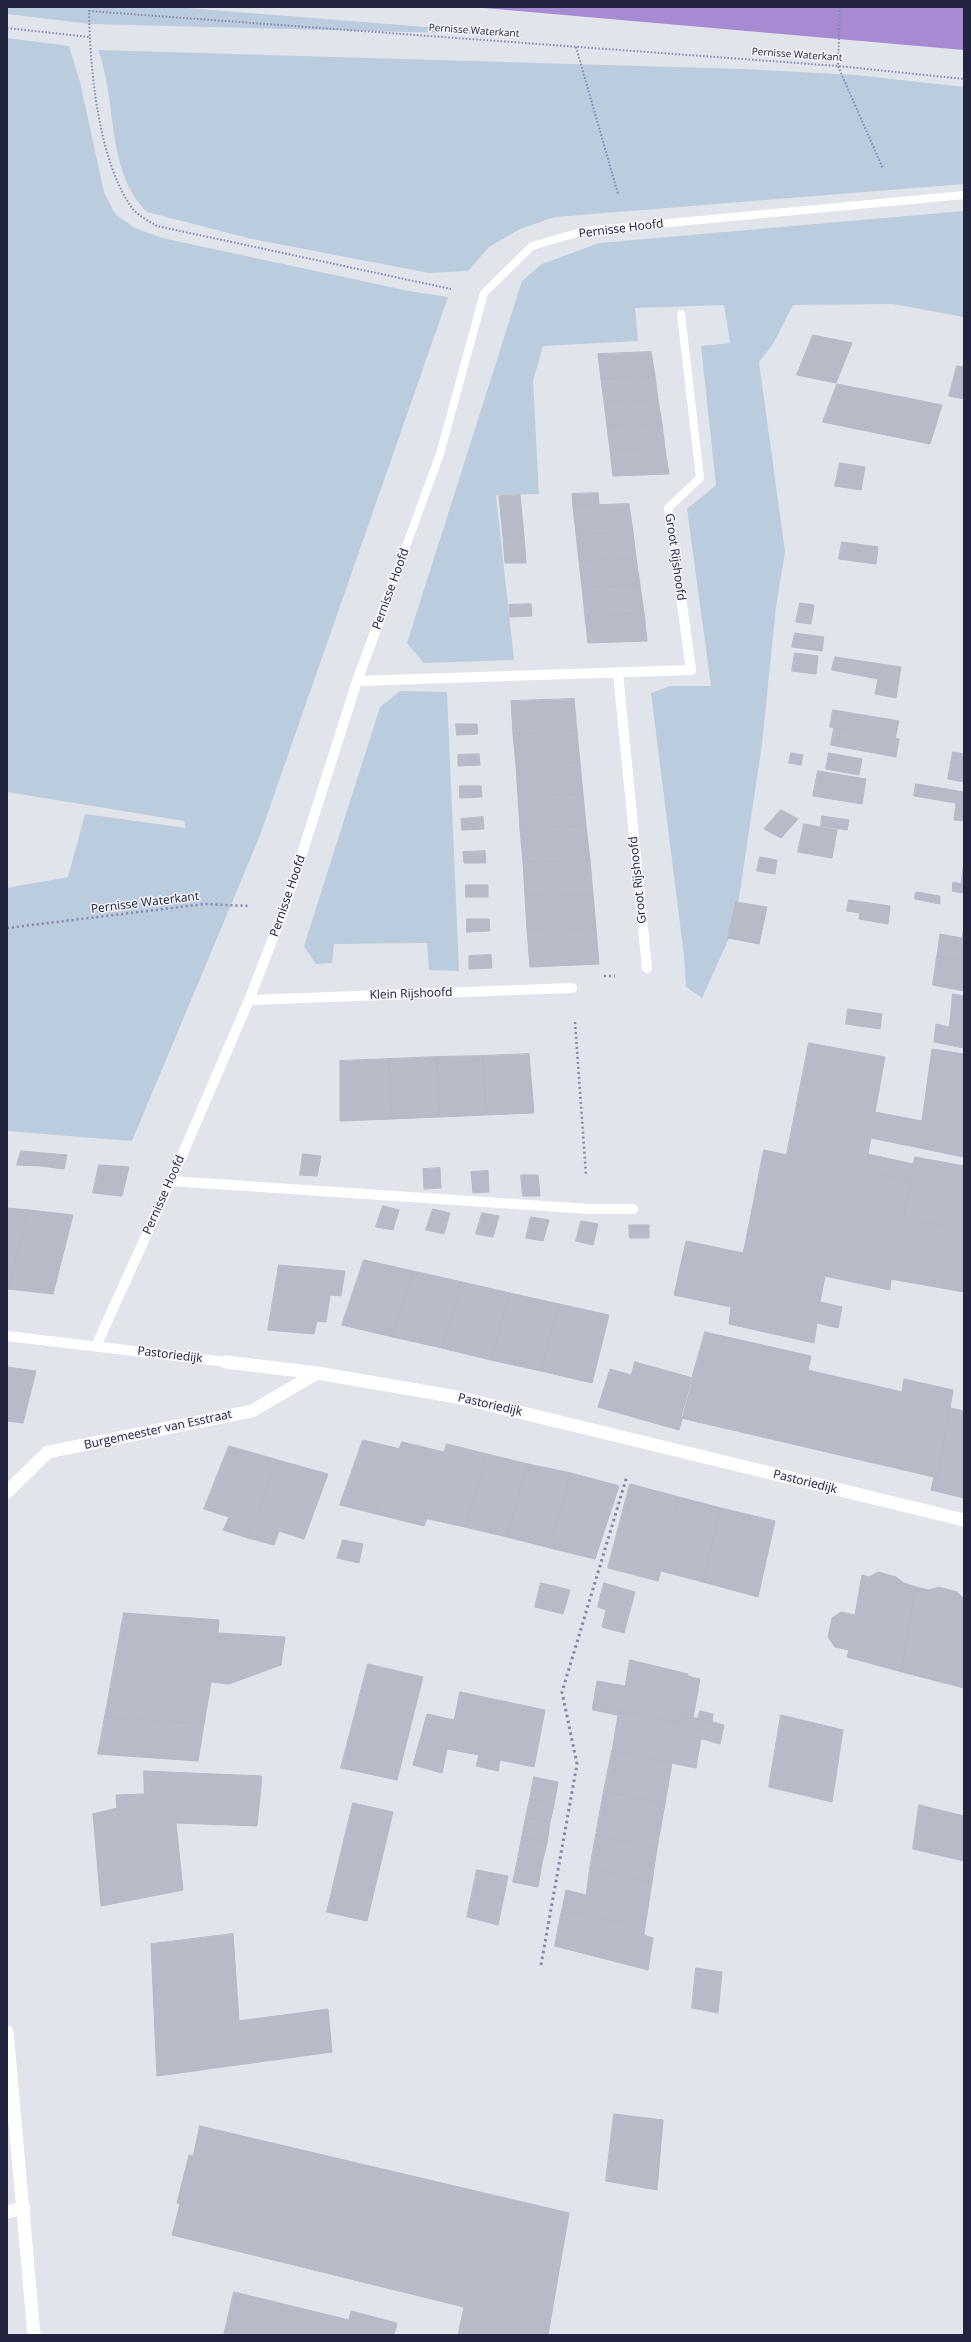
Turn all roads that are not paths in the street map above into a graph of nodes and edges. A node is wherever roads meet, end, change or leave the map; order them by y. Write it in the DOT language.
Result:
graph roads {
  1 [pos="964,196"];
  2 [pos="681,314"];
  3 [pos="618,673"];
  4 [pos="357,681"];
  5 [pos="647,968"];
  6 [pos="572,988"];
  7 [pos="249,1000"];
  8 [pos="171,1180"];
  9 [pos="633,1208"];
  10 [pos="7,1336"];
  11 [pos="96,1346"];
  12 [pos="316,1373"];
  13 [pos="7,1492"];
  14 [pos="964,1520"];
  15 [pos="7,2032"];
  16 [pos="24,2208"];
  17 [pos="7,2212"];
  18 [pos="34,2335"];
  1 -- 4 [label="street, Pernisse Hoofd"];
  2 -- 3 [label="street, Groot Rijshoofd"];
  3 -- 4 [label="street, Groot Rijshoofd"];
  3 -- 5 [label="street, Groot Rijshoofd"];
  4 -- 7 [label="street, Pernisse Hoofd"];
  6 -- 7 [label="street, Klein Rijshoofd"];
  7 -- 8 [label="street, Pernisse Hoofd"];
  8 -- 9 [label="street"];
  8 -- 11 [label="street, Pernisse Hoofd"];
  10 -- 11 [label="street, Pastoriedijk"];
  11 -- 12 [label="street, Pastoriedijk"];
  12 -- 13 [label="street, Burgemeester van Esstraat"];
  12 -- 14 [label="street, Pastoriedijk"];
  15 -- 16 [label="street"];
  16 -- 17 [label="street"];
  16 -- 18 [label="street"];
}
